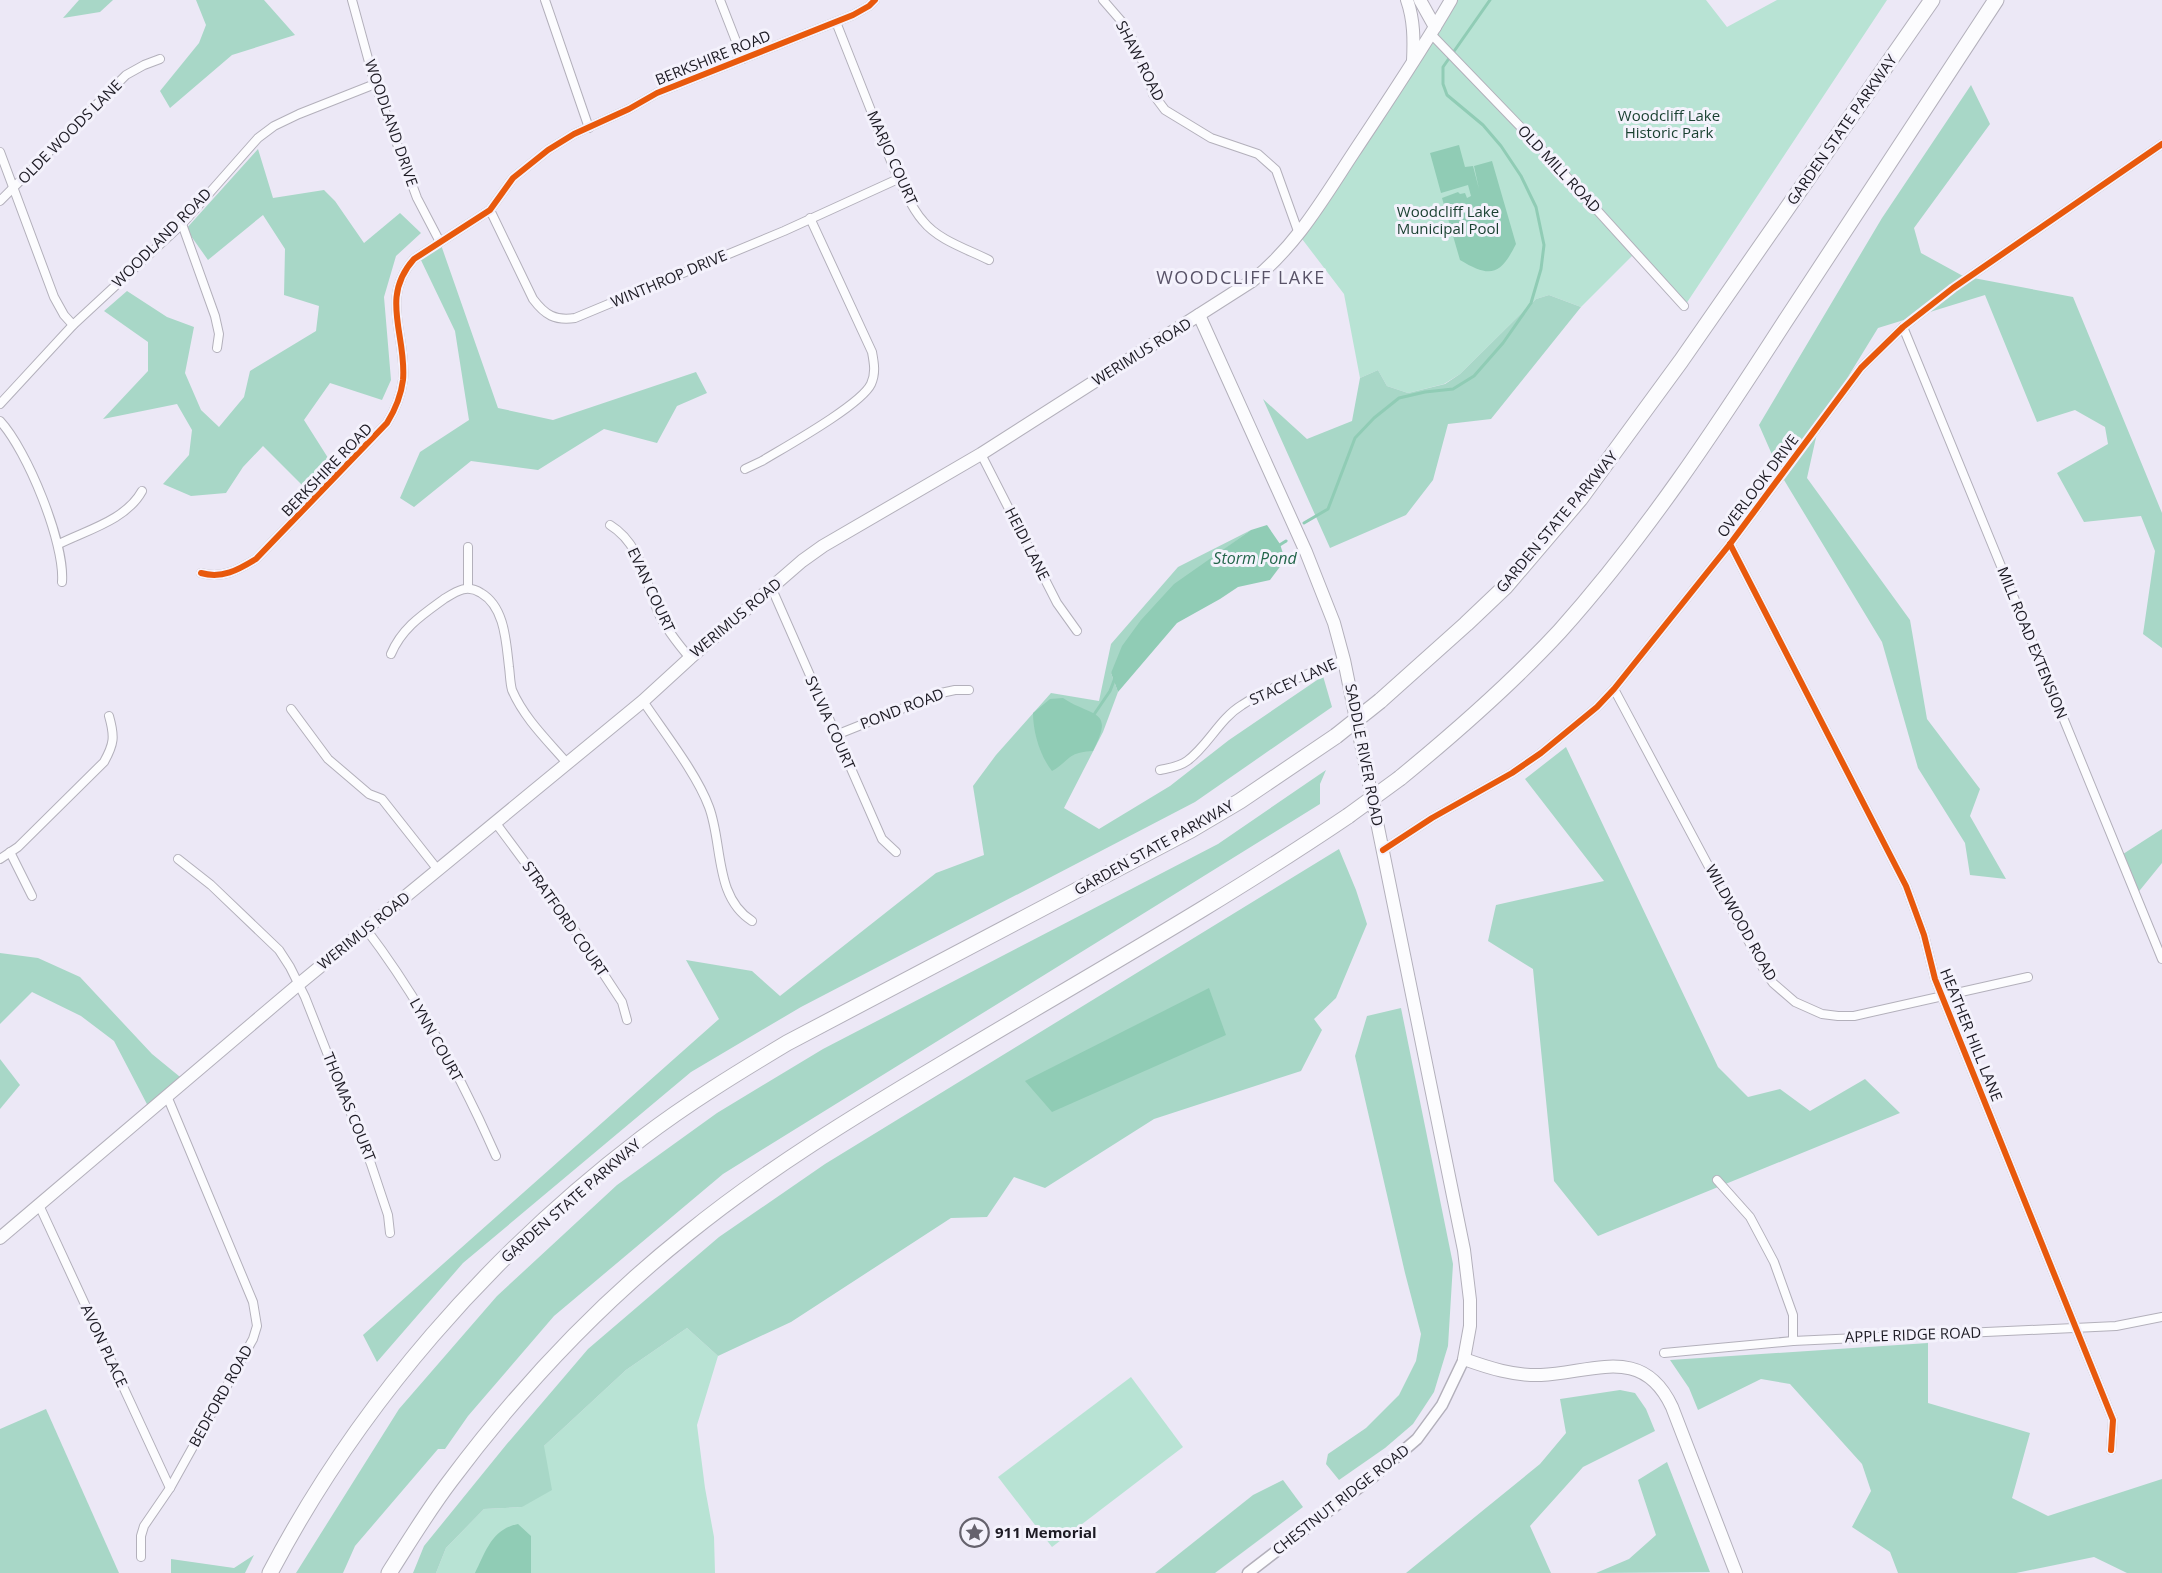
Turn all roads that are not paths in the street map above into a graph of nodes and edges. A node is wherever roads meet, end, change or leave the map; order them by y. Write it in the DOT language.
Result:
graph roads {
  1 [pos="352,0"];
  2 [pos="544,0"];
  3 [pos="720,0"];
  4 [pos="875,0"];
  5 [pos="1103,0"];
  6 [pos="1407,0"];
  7 [pos="1420,0"];
  8 [pos="1451,0"];
  9 [pos="1932,0"];
  10 [pos="1996,0"];
  11 [pos="836,22"];
  12 [pos="1433,30"];
  13 [pos="160,59"];
  14 [pos="743,59"];
  15 [pos="1413,63"];
  16 [pos="375,84"];
  17 [pos="589,128"];
  18 [pos="2162,144"];
  19 [pos="0,152"];
  20 [pos="898,179"];
  21 [pos="13,189"];
  22 [pos="0,201"];
  23 [pos="490,210"];
  24 [pos="810,218"];
  25 [pos="182,224"];
  26 [pos="1299,235"];
  27 [pos="440,242"];
  28 [pos="989,260"];
  29 [pos="1684,306"];
  30 [pos="1199,315"];
  31 [pos="73,325"];
  32 [pos="1903,327"];
  33 [pos="217,348"];
  34 [pos="0,404"];
  35 [pos="0,421"];
  36 [pos="981,454"];
  37 [pos="745,469"];
  38 [pos="142,491"];
  39 [pos="610,525"];
  40 [pos="58,544"];
  41 [pos="1730,544"];
  42 [pos="468,548"];
  43 [pos="201,573"];
  44 [pos="62,582"];
  45 [pos="468,587"];
  46 [pos="772,588"];
  47 [pos="1077,631"];
  48 [pos="391,654"];
  49 [pos="690,658"];
  50 [pos="1344,660"];
  51 [pos="1614,689"];
  52 [pos="969,690"];
  53 [pos="643,701"];
  54 [pos="291,709"];
  55 [pos="109,716"];
  56 [pos="836,735"];
  57 [pos="567,763"];
  58 [pos="1160,770"];
  59 [pos="495,822"];
  60 [pos="1383,850"];
  61 [pos="10,852"];
  62 [pos="896,852"];
  63 [pos="0,859"];
  64 [pos="178,859"];
  65 [pos="438,870"];
  66 [pos="32,896"];
  67 [pos="752,921"];
  68 [pos="366,929"];
  69 [pos="2162,959"];
  70 [pos="2028,977"];
  71 [pos="299,984"];
  72 [pos="1942,997"];
  73 [pos="627,1020"];
  74 [pos="167,1096"];
  75 [pos="496,1156"];
  76 [pos="1717,1180"];
  77 [pos="39,1205"];
  78 [pos="390,1233"];
  79 [pos="0,1238"];
  80 [pos="2162,1317"];
  81 [pos="2076,1329"];
  82 [pos="1793,1341"];
  83 [pos="1664,1353"];
  84 [pos="1464,1359"];
  85 [pos="2110,1450"];
  86 [pos="170,1488"];
  87 [pos="141,1557"];
  88 [pos="270,1573"];
  89 [pos="389,1573"];
  90 [pos="1248,1573"];
  91 [pos="1736,1573"];
  1 -- 16 [label="street, WOODLAND DRIVE"];
  2 -- 17 [label="street"];
  3 -- 14 [label="street"];
  4 -- 11 [label="street, BERKSHIRE ROAD"];
  5 -- 26 [label="street, SHAW ROAD"];
  6 -- 15 [label="main road"];
  7 -- 12 [label="main road"];
  8 -- 12 [label="main road, WERIMUS ROAD"];
  9 -- 88 [label="highway, GARDEN STATE PARKWAY, bridge"];
  10 -- 89 [label="highway, bridge"];
  11 -- 14 [label="street, BERKSHIRE ROAD"];
  11 -- 20 [label="street, MARJO COURT"];
  12 -- 15 [label="main road, WERIMUS ROAD"];
  12 -- 29 [label="street, OLD MILL ROAD"];
  13 -- 21 [label="street, OLDE WOODS LANE"];
  14 -- 17 [label="street, BERKSHIRE ROAD"];
  15 -- 26 [label="main road, WERIMUS ROAD"];
  16 -- 25 [label="street, WOODLAND ROAD"];
  16 -- 27 [label="street, WOODLAND DRIVE"];
  17 -- 23 [label="street, BERKSHIRE ROAD"];
  18 -- 32 [label="street, OVERLOOK DRIVE"];
  19 -- 21 [label="street"];
  20 -- 24 [label="street, WINTHROP DRIVE"];
  20 -- 28 [label="street, MARJO COURT"];
  21 -- 22 [label="street, OLDE WOODS LANE"];
  21 -- 31 [label="street"];
  23 -- 24 [label="street, WINTHROP DRIVE"];
  23 -- 27 [label="street, BERKSHIRE ROAD"];
  24 -- 37 [label="street"];
  25 -- 31 [label="street, WOODLAND ROAD"];
  25 -- 33 [label="street"];
  26 -- 30 [label="main road, WERIMUS ROAD"];
  27 -- 43 [label="street, BERKSHIRE ROAD"];
  30 -- 36 [label="main road, WERIMUS ROAD"];
  30 -- 50 [label="main road, SADDLE RIVER ROAD"];
  31 -- 34 [label="street, WOODLAND ROAD"];
  32 -- 41 [label="street, OVERLOOK DRIVE"];
  32 -- 69 [label="street, MILL ROAD EXTENSION"];
  35 -- 40 [label="street"];
  36 -- 46 [label="main road, WERIMUS ROAD"];
  36 -- 47 [label="street, HEIDI LANE"];
  38 -- 40 [label="street"];
  39 -- 49 [label="street, EVAN COURT"];
  40 -- 44 [label="street"];
  41 -- 51 [label="street, OVERLOOK DRIVE"];
  41 -- 72 [label="street, HEATHER HILL LANE"];
  42 -- 45 [label="street"];
  45 -- 48 [label="street"];
  45 -- 57 [label="street"];
  46 -- 49 [label="main road, WERIMUS ROAD"];
  46 -- 56 [label="street, SYLVIA COURT"];
  49 -- 53 [label="main road, WERIMUS ROAD"];
  50 -- 58 [label="street, STACEY LANE"];
  50 -- 60 [label="main road, SADDLE RIVER ROAD"];
  51 -- 60 [label="street, OVERLOOK DRIVE"];
  51 -- 72 [label="street, WILDWOOD ROAD"];
  52 -- 56 [label="street, POND ROAD"];
  53 -- 57 [label="main road, WERIMUS ROAD"];
  53 -- 67 [label="street"];
  54 -- 65 [label="street"];
  55 -- 61 [label="street"];
  56 -- 62 [label="street, SYLVIA COURT"];
  57 -- 59 [label="main road, WERIMUS ROAD"];
  59 -- 65 [label="main road, WERIMUS ROAD"];
  59 -- 73 [label="street, STRATFORD COURT"];
  60 -- 84 [label="main road, SADDLE RIVER ROAD"];
  61 -- 63 [label="street"];
  61 -- 66 [label="street"];
  64 -- 71 [label="street, THOMAS COURT"];
  65 -- 68 [label="main road, WERIMUS ROAD"];
  68 -- 71 [label="main road, WERIMUS ROAD"];
  68 -- 75 [label="street, LYNN COURT"];
  70 -- 72 [label="street, WILDWOOD ROAD"];
  71 -- 74 [label="main road, WERIMUS ROAD"];
  71 -- 78 [label="street, THOMAS COURT"];
  72 -- 81 [label="street, HEATHER HILL LANE"];
  74 -- 77 [label="main road, WERIMUS ROAD"];
  74 -- 86 [label="street, BEDFORD ROAD"];
  76 -- 82 [label="street"];
  77 -- 79 [label="main road, WERIMUS ROAD"];
  77 -- 86 [label="street, AVON PLACE"];
  80 -- 81 [label="street, APPLE RIDGE ROAD"];
  81 -- 82 [label="street, APPLE RIDGE ROAD"];
  81 -- 85 [label="street, HEATHER HILL LANE"];
  82 -- 83 [label="street, APPLE RIDGE ROAD"];
  84 -- 90 [label="street, CHESTNUT RIDGE ROAD"];
  84 -- 91 [label="main road"];
  86 -- 87 [label="street, BEDFORD ROAD"];
}
